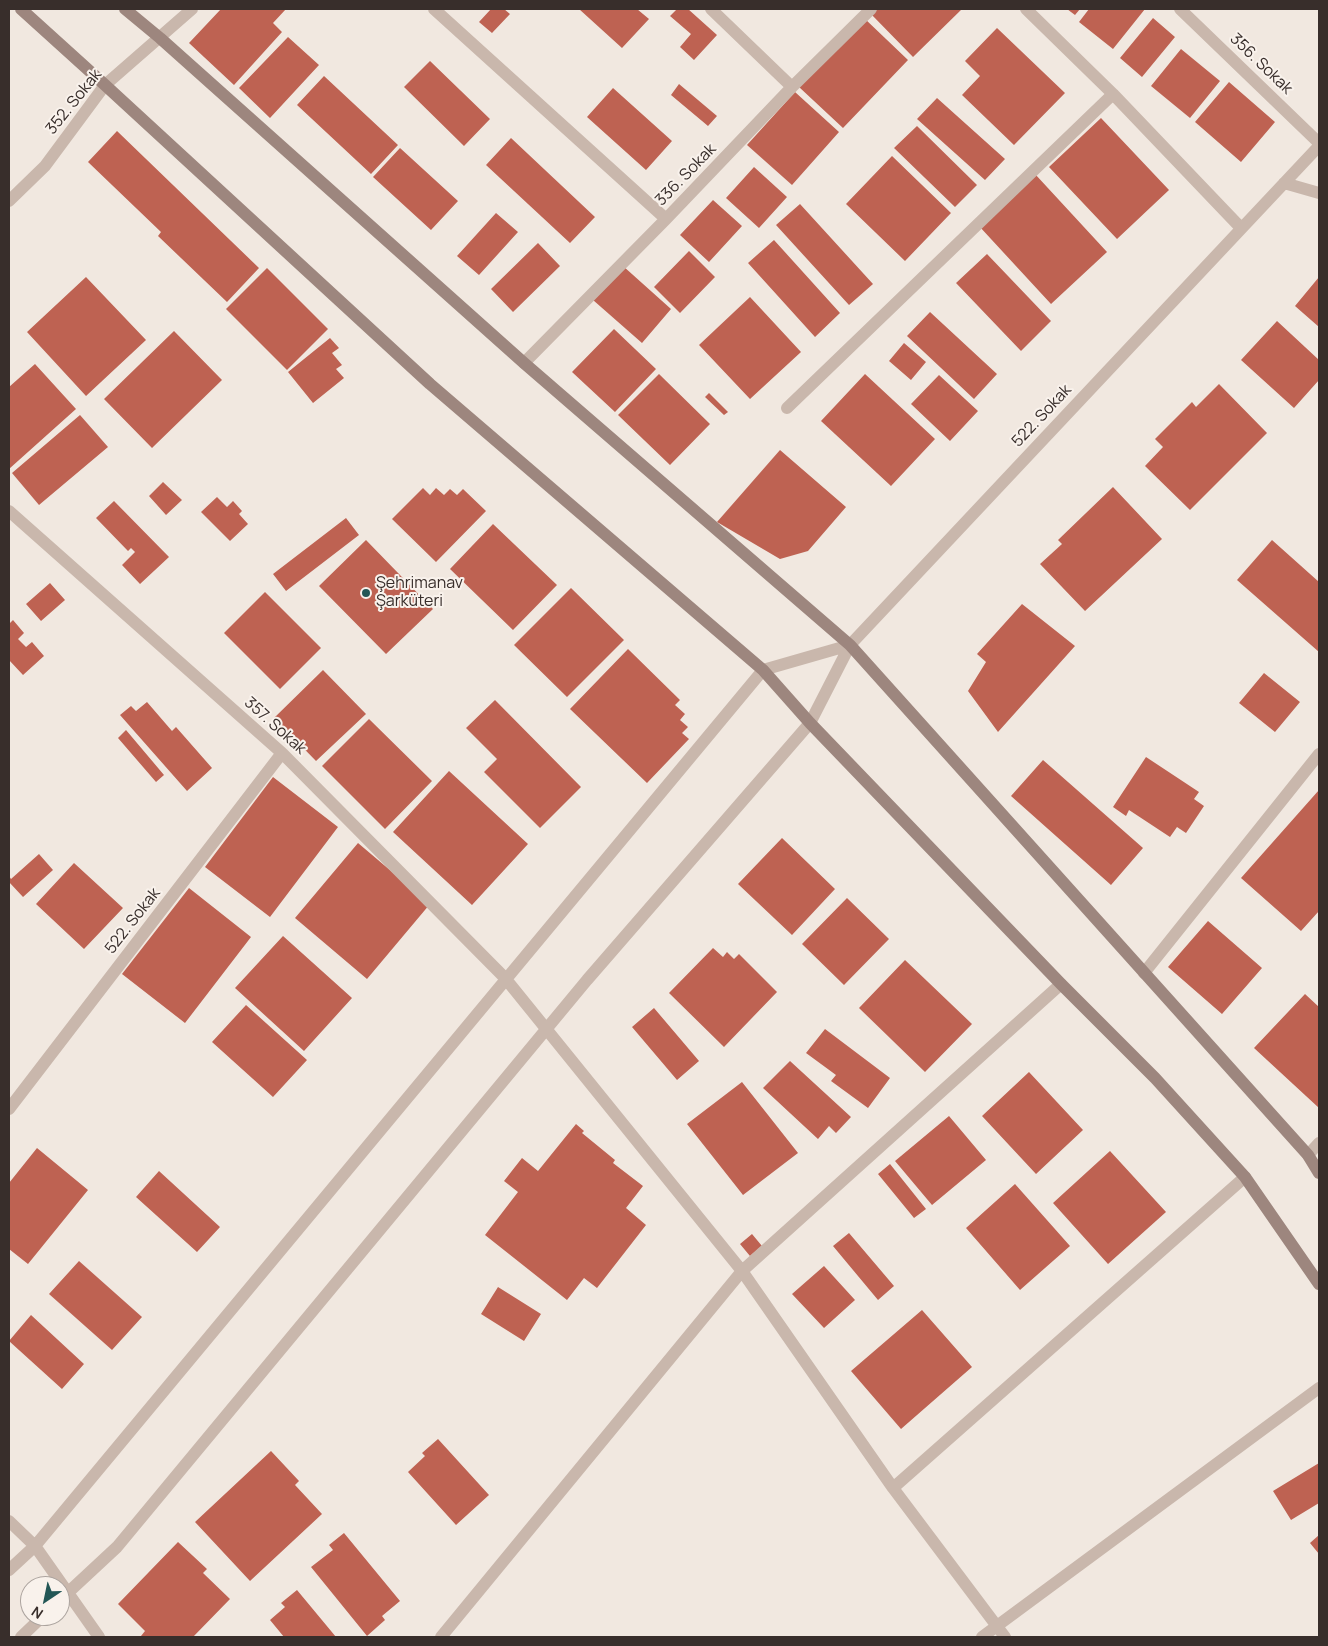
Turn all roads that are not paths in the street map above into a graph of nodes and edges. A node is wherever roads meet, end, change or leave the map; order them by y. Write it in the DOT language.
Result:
graph roads {
  1 [pos="21,9"];
  2 [pos="125,9"];
  3 [pos="192,9"];
  4 [pos="434,9"];
  5 [pos="711,9"];
  6 [pos="871,9"];
  7 [pos="1026,9"];
  8 [pos="1180,9"];
  9 [pos="160,38"];
  10 [pos="105,85"];
  11 [pos="792,87"];
  12 [pos="1113,94"];
  13 [pos="1319,145"];
  14 [pos="1284,183"];
  15 [pos="1319,193"];
  16 [pos="9,201"];
  17 [pos="666,219"];
  18 [pos="1241,228"];
  19 [pos="524,363"];
  20 [pos="788,408"];
  21 [pos="9,511"];
  22 [pos="850,645"];
  23 [pos="763,670"];
  24 [pos="810,724"];
  25 [pos="282,753"];
  26 [pos="1319,754"];
  27 [pos="1144,973"];
  28 [pos="505,978"];
  29 [pos="1061,984"];
  30 [pos="546,1029"];
  31 [pos="9,1109"];
  32 [pos="1319,1143"];
  33 [pos="1308,1154"];
  34 [pos="1319,1173"];
  35 [pos="1245,1177"];
  36 [pos="742,1271"];
  37 [pos="1319,1284"];
  38 [pos="1319,1388"];
  39 [pos="893,1488"];
  40 [pos="9,1521"];
  41 [pos="35,1546"];
  42 [pos="9,1570"];
  43 [pos="52,1576"];
  44 [pos="70,1591"];
  45 [pos="70,1604"];
  46 [pos="33,1626"];
  47 [pos="1001,1632"];
  48 [pos="21,1637"];
  49 [pos="99,1637"];
  50 [pos="441,1637"];
  51 [pos="982,1637"];
  1 -- 10 [label="street"];
  2 -- 9 [label="street"];
  3 -- 9 [label="street, 352. Sokak"];
  4 -- 17 [label="street"];
  5 -- 11 [label="street"];
  6 -- 11 [label="street, 336. Sokak"];
  7 -- 12 [label="street"];
  8 -- 13 [label="street, 356. Sokak"];
  9 -- 10 [label="street, 352. Sokak"];
  9 -- 19 [label="street"];
  10 -- 16 [label="street, 352. Sokak"];
  10 -- 23 [label="street"];
  11 -- 17 [label="street, 336. Sokak"];
  12 -- 18 [label="street"];
  12 -- 20 [label="street"];
  13 -- 14 [label="street, 522. Sokak"];
  14 -- 15 [label="street"];
  14 -- 18 [label="street, 522. Sokak"];
  17 -- 19 [label="street, 336. Sokak"];
  18 -- 22 [label="street, 522. Sokak"];
  19 -- 22 [label="street"];
  21 -- 25 [label="street, 357. Sokak"];
  22 -- 23 [label="street"];
  22 -- 24 [label="street, 522. Sokak"];
  22 -- 27 [label="street"];
  23 -- 24 [label="street"];
  23 -- 28 [label="street"];
  24 -- 29 [label="street"];
  24 -- 30 [label="street, 522. Sokak"];
  25 -- 28 [label="street, 357. Sokak"];
  25 -- 31 [label="street, 522. Sokak"];
  26 -- 27 [label="street"];
  27 -- 33 [label="street"];
  28 -- 30 [label="street, 357. Sokak"];
  28 -- 41 [label="street"];
  29 -- 35 [label="street"];
  29 -- 36 [label="street"];
  30 -- 36 [label="street, 357. Sokak"];
  30 -- 44 [label="street, 522. Sokak"];
  32 -- 33 [label="street"];
  33 -- 34 [label="street"];
  35 -- 37 [label="street"];
  35 -- 39 [label="street"];
  36 -- 39 [label="street, 357. Sokak"];
  36 -- 50 [label="street"];
  38 -- 47 [label="street"];
  39 -- 47 [label="street, 357. Sokak"];
  40 -- 41 [label="street"];
  41 -- 42 [label="street"];
  41 -- 43 [label="street"];
  45 -- 49 [label="street"];
  46 -- 48 [label="street"];
  47 -- 51 [label="street"];
}
